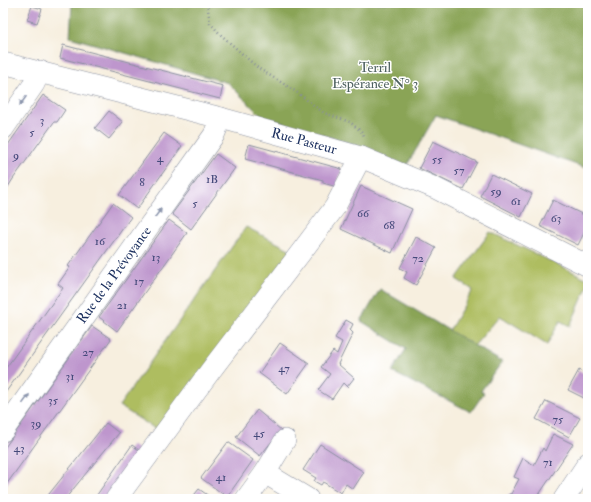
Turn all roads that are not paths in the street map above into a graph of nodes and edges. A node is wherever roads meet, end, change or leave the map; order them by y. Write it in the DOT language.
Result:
graph roads {
  1 [pos="3,62"];
  2 [pos="40,71"];
  3 [pos="221,118"];
  4 [pos="3,129"];
  5 [pos="361,157"];
  6 [pos="588,266"];
  7 [pos="3,431"];
  8 [pos="285,440"];
  9 [pos="588,463"];
  10 [pos="266,473"];
  11 [pos="116,499"];
  12 [pos="246,499"];
  13 [pos="308,499"];
  14 [pos="564,499"];
  1 -- 2 [label="street, Rue Pasteur"];
  2 -- 3 [label="street, Rue Pasteur"];
  2 -- 4 [label="street, one-way"];
  3 -- 5 [label="street, Rue Pasteur"];
  7 -- 3 [label="street, Rue de la Prévoyance, one-way"];
  5 -- 6 [label="street, Rue Pasteur"];
  5 -- 11 [label="street"];
  8 -- 10 [label="street"];
  9 -- 14 [label="street"];
  10 -- 12 [label="street"];
  10 -- 13 [label="street"];
}
